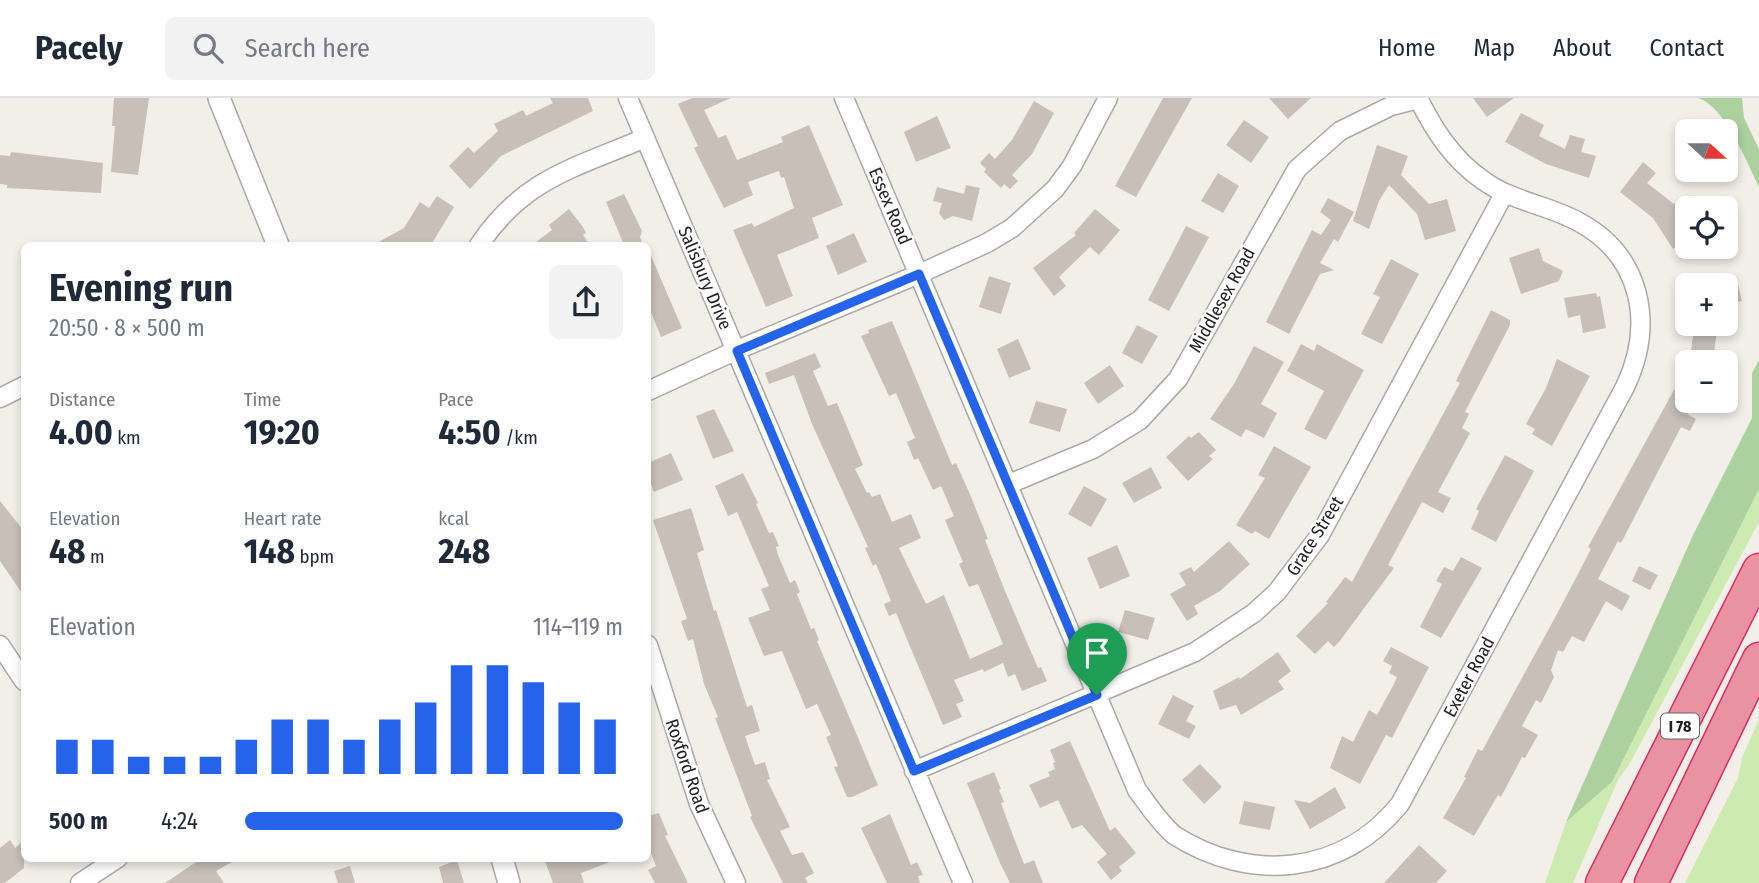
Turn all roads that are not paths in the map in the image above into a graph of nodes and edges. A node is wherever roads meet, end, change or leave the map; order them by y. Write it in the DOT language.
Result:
graph roads {
  1 [pos="219,98"];
  2 [pos="628,98"];
  3 [pos="844,98"];
  4 [pos="1108,98"];
  5 [pos="1418,98"];
  6 [pos="645,138"];
  7 [pos="1504,194"];
  8 [pos="277,242"];
  9 [pos="482,242"];
  10 [pos="919,274"];
  11 [pos="737,351"];
  12 [pos="21,388"];
  13 [pos="651,390"];
  14 [pos="0,398"];
  15 [pos="1009,484"];
  16 [pos="1759,570"];
  17 [pos="0,645"];
  18 [pos="651,654"];
  19 [pos="1759,659"];
  20 [pos="1083,663"];
  21 [pos="21,676"];
  22 [pos="1097,695"];
  23 [pos="914,771"];
  24 [pos="112,862"];
  25 [pos="503,862"];
  26 [pos="1236,877"];
  27 [pos="80,883"];
  28 [pos="509,883"];
  29 [pos="736,883"];
  30 [pos="963,883"];
  31 [pos="1602,883"];
  32 [pos="1651,883"];
  1 -- 8 [label="street"];
  2 -- 6 [label="street, Salisbury Drive"];
  3 -- 10 [label="street, Essex Road"];
  4 -- 10 [label="street"];
  5 -- 7 [label="street, Exeter Road"];
  5 -- 15 [label="street, Middlesex Road"];
  6 -- 9 [label="street"];
  6 -- 11 [label="street, Salisbury Drive"];
  7 -- 22 [label="street, Grace Street"];
  7 -- 26 [label="street, Exeter Road"];
  10 -- 11 [label="street"];
  10 -- 15 [label="street, Essex Road"];
  11 -- 13 [label="street"];
  11 -- 23 [label="street, Salisbury Drive"];
  12 -- 14 [label="street"];
  15 -- 20 [label="street, Essex Road"];
  16 -- 31 [label="highway, I 78"];
  17 -- 21 [label="street"];
  18 -- 29 [label="street, Roxford Road"];
  19 -- 32 [label="highway, I 78"];
  20 -- 22 [label="street, Exeter Road"];
  22 -- 23 [label="street, Grace Street"];
  22 -- 26 [label="street, Exeter Road"];
  23 -- 30 [label="street, Salisbury Drive"];
  24 -- 27 [label="street"];
  25 -- 28 [label="street"];
}
